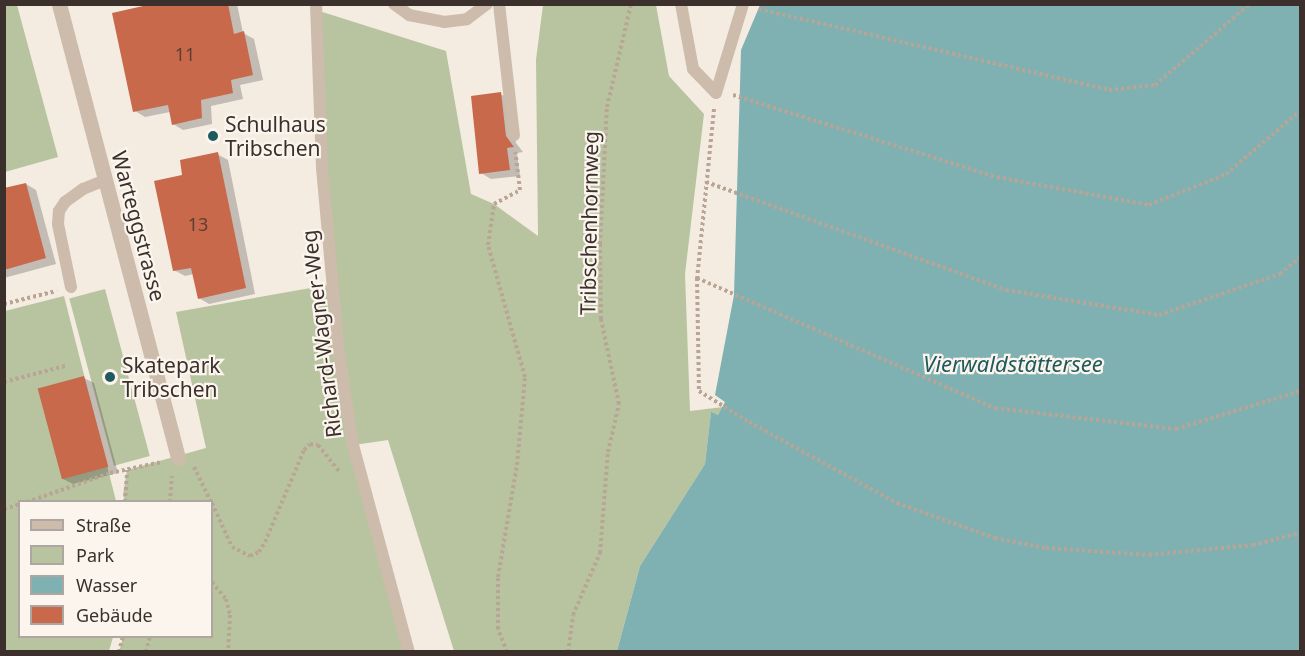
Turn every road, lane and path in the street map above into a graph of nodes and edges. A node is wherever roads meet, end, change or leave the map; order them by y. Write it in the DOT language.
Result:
graph roads {
  1 [pos="59,4"];
  2 [pos="316,4"];
  3 [pos="394,4"];
  4 [pos="487,4"];
  5 [pos="499,4"];
  6 [pos="631,4"];
  7 [pos="681,4"];
  8 [pos="743,4"];
  9 [pos="1250,4"];
  10 [pos="759,9"];
  11 [pos="716,93"];
  12 [pos="738,96"];
  13 [pos="1300,111"];
  14 [pos="514,135"];
  15 [pos="105,180"];
  16 [pos="706,182"];
  17 [pos="1300,257"];
  18 [pos="697,278"];
  19 [pos="71,287"];
  20 [pos="4,304"];
  21 [pos="65,366"];
  22 [pos="4,382"];
  23 [pos="1300,391"];
  24 [pos="175,464"];
  25 [pos="193,465"];
  26 [pos="347,481"];
  27 [pos="30,500"];
  28 [pos="125,500"];
  29 [pos="170,500"];
  30 [pos="210,500"];
  31 [pos="213,506"];
  32 [pos="1300,533"];
  33 [pos="213,583"];
  34 [pos="228,651"];
  35 [pos="409,651"];
  36 [pos="507,651"];
  37 [pos="568,651"];
  1 -- 15 [label="street, Warteggstrasse"];
  2 -- 35 [label="lane, Richard-Wagner-Weg"];
  3 -- 4 [label="lane"];
  5 -- 14 [label="lane"];
  6 -- 37 [label="path, Tribschenhornweg"];
  7 -- 11 [label="lane"];
  8 -- 11 [label="lane"];
  9 -- 10 [label="path"];
  11 -- 16 [label="path"];
  12 -- 13 [label="path"];
  14 -- 36 [label="path"];
  15 -- 19 [label="lane"];
  15 -- 24 [label="street, Warteggstrasse"];
  16 -- 17 [label="path"];
  16 -- 18 [label="path"];
  18 -- 23 [label="path"];
  18 -- 32 [label="path"];
  19 -- 20 [label="path"];
  21 -- 22 [label="path"];
  24 -- 29 [label="path"];
  25 -- 30 [label="path"];
  26 -- 31 [label="path"];
  27 -- 28 [label="path"];
  33 -- 34 [label="path"];
}
